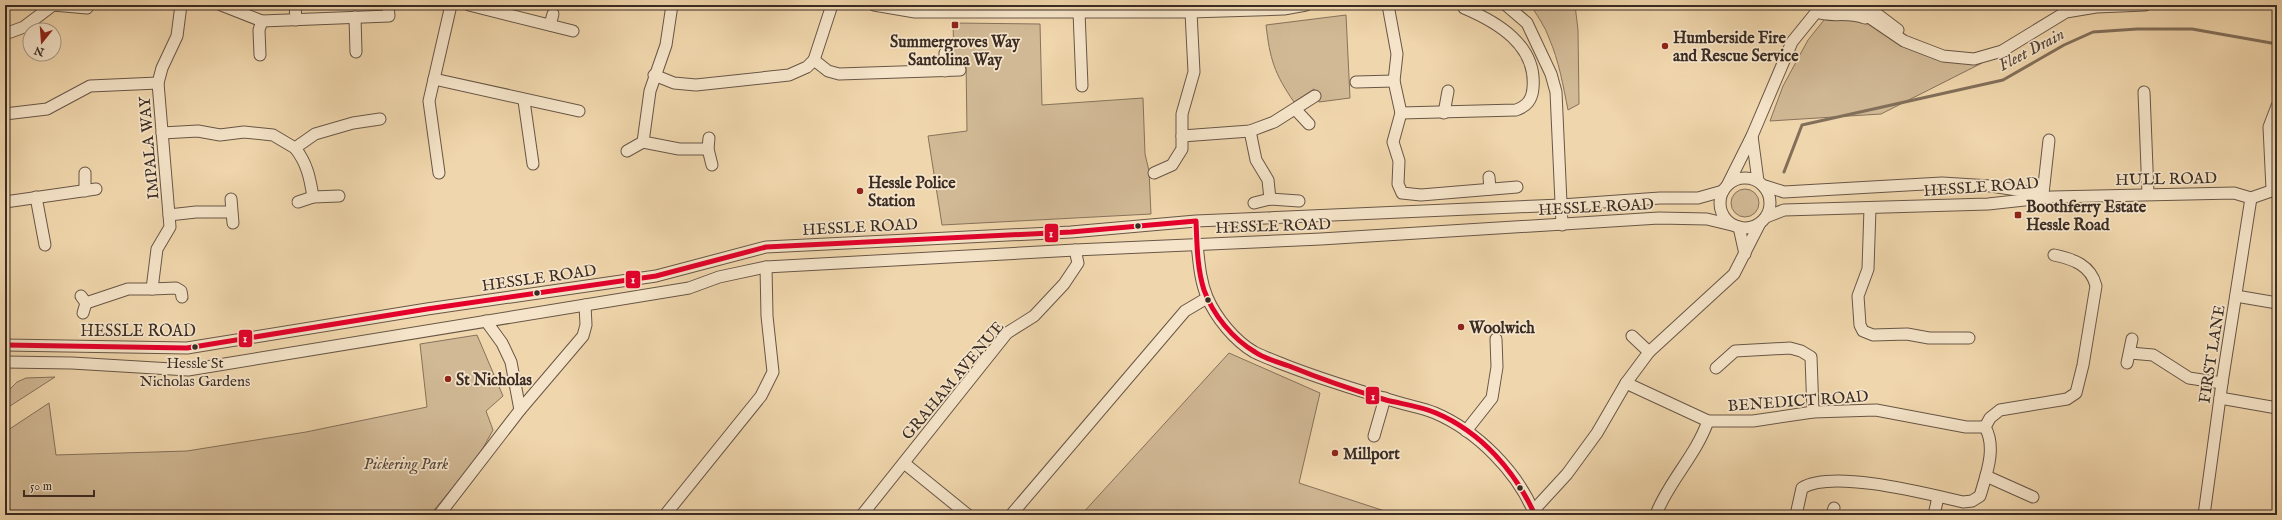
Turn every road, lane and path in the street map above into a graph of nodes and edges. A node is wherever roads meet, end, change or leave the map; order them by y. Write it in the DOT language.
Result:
graph roads {
  1 [pos="88,5"];
  2 [pos="181,5"];
  3 [pos="221,5"];
  4 [pos="295,5"];
  5 [pos="388,5"];
  6 [pos="451,5"];
  7 [pos="469,5"];
  8 [pos="672,5"];
  9 [pos="832,5"];
  10 [pos="874,5"];
  11 [pos="1306,5"];
  12 [pos="1388,5"];
  13 [pos="1506,5"];
  14 [pos="1851,5"];
  15 [pos="1865,5"];
  16 [pos="2145,5"];
  17 [pos="1464,8"];
  18 [pos="1819,9"];
  19 [pos="1079,12"];
  20 [pos="1191,12"];
  21 [pos="553,14"];
  22 [pos="355,17"];
  23 [pos="296,20"];
  24 [pos="262,21"];
  25 [pos="1873,21"];
  26 [pos="550,25"];
  27 [pos="573,31"];
  28 [pos="5,34"];
  29 [pos="1909,41"];
  30 [pos="356,52"];
  31 [pos="945,53"];
  32 [pos="260,55"];
  33 [pos="814,60"];
  34 [pos="960,70"];
  35 [pos="945,71"];
  36 [pos="654,75"];
  37 [pos="434,79"];
  38 [pos="1394,81"];
  39 [pos="1356,82"];
  40 [pos="158,84"];
  41 [pos="1082,86"];
  42 [pos="1448,91"];
  43 [pos="2144,92"];
  44 [pos="1314,96"];
  45 [pos="524,101"];
  46 [pos="2277,102"];
  47 [pos="1295,109"];
  48 [pos="579,112"];
  49 [pos="1401,113"];
  50 [pos="1444,113"];
  51 [pos="5,114"];
  52 [pos="380,119"];
  53 [pos="1309,124"];
  54 [pos="1250,131"];
  55 [pos="162,133"];
  56 [pos="1182,136"];
  57 [pos="1752,136"];
  58 [pos="2049,140"];
  59 [pos="643,142"];
  60 [pos="295,148"];
  61 [pos="626,152"];
  62 [pos="533,164"];
  63 [pos="712,165"];
  64 [pos="85,173"];
  65 [pos="439,173"];
  66 [pos="1154,173"];
  67 [pos="1489,177"];
  68 [pos="1762,184"];
  69 [pos="1517,187"];
  70 [pos="1726,188"];
  71 [pos="1490,189"];
  72 [pos="2275,189"];
  73 [pos="2148,194"];
  74 [pos="2048,195"];
  75 [pos="339,196"];
  76 [pos="36,197"];
  77 [pos="313,197"];
  78 [pos="2251,198"];
  79 [pos="232,199"];
  80 [pos="1270,199"];
  81 [pos="1299,201"];
  82 [pos="5,202"];
  83 [pos="298,202"];
  84 [pos="1254,203"];
  85 [pos="1561,205"];
  86 [pos="1870,208"];
  87 [pos="170,215"];
  88 [pos="1763,220"];
  89 [pos="1562,225"];
  90 [pos="1737,227"];
  91 [pos="1197,244"];
  92 [pos="45,245"];
  93 [pos="1075,250"];
  94 [pos="1745,254"];
  95 [pos="2054,255"];
  96 [pos="766,267"];
  97 [pos="152,289"];
  98 [pos="2236,296"];
  99 [pos="182,297"];
  100 [pos="1207,298"];
  101 [pos="2277,303"];
  102 [pos="83,304"];
  103 [pos="585,305"];
  104 [pos="486,320"];
  105 [pos="1632,336"];
  106 [pos="1969,338"];
  107 [pos="1496,339"];
  108 [pos="2132,339"];
  109 [pos="5,345"];
  110 [pos="73,346"];
  111 [pos="1649,352"];
  112 [pos="2130,352"];
  113 [pos="5,362"];
  114 [pos="72,363"];
  115 [pos="2127,363"];
  116 [pos="1716,368"];
  117 [pos="2222,382"];
  118 [pos="1626,383"];
  119 [pos="1385,398"];
  120 [pos="2220,398"];
  121 [pos="2277,408"];
  122 [pos="520,410"];
  123 [pos="1813,412"];
  124 [pos="1708,421"];
  125 [pos="1985,427"];
  126 [pos="1466,430"];
  127 [pos="1374,436"];
  128 [pos="904,463"];
  129 [pos="1986,476"];
  130 [pos="1938,496"];
  131 [pos="2033,497"];
  132 [pos="1534,513"];
  133 [pos="439,515"];
  134 [pos="665,515"];
  135 [pos="862,515"];
  136 [pos="968,515"];
  137 [pos="1011,515"];
  138 [pos="1658,515"];
  139 [pos="1796,515"];
  140 [pos="1934,515"];
  141 [pos="2204,515"];
  1 -- 28 [label="street"];
  2 -- 40 [label="street, IMPALA WAY"];
  3 -- 24 [label="street"];
  4 -- 23 [label="street"];
  5 -- 22 [label="street"];
  6 -- 37 [label="street"];
  7 -- 26 [label="street"];
  8 -- 36 [label="street"];
  9 -- 33 [label="street"];
  10 -- 19 [label="street"];
  11 -- 20 [label="street"];
  12 -- 38 [label="street"];
  13 -- 85 [label="street"];
  14 -- 25 [label="street"];
  15 -- 29 [label="street"];
  16 -- 29 [label="street"];
  17 -- 50 [label="street"];
  18 -- 25 [label="street"];
  18 -- 57 [label="street"];
  19 -- 20 [label="street"];
  19 -- 41 [label="street"];
  20 -- 56 [label="street"];
  21 -- 26 [label="street"];
  22 -- 23 [label="street"];
  22 -- 30 [label="street"];
  23 -- 24 [label="street"];
  24 -- 32 [label="street"];
  25 -- 29 [label="street"];
  26 -- 27 [label="street"];
  31 -- 35 [label="street"];
  33 -- 35 [label="street"];
  33 -- 36 [label="street"];
  34 -- 35 [label="street"];
  36 -- 59 [label="street"];
  37 -- 45 [label="street"];
  37 -- 65 [label="street"];
  38 -- 39 [label="street"];
  38 -- 49 [label="street"];
  40 -- 51 [label="street"];
  40 -- 55 [label="street, IMPALA WAY"];
  42 -- 50 [label="street"];
  43 -- 73 [label="street"];
  44 -- 47 [label="street"];
  45 -- 48 [label="street"];
  45 -- 62 [label="street"];
  46 -- 72 [label="street"];
  47 -- 53 [label="street"];
  47 -- 54 [label="street"];
  49 -- 50 [label="street"];
  49 -- 71 [label="street"];
  52 -- 60 [label="street"];
  54 -- 56 [label="street"];
  54 -- 80 [label="street"];
  55 -- 60 [label="street"];
  55 -- 87 [label="street, IMPALA WAY"];
  56 -- 66 [label="street"];
  57 -- 68 [label="street"];
  57 -- 70 [label="street"];
  58 -- 74 [label="street"];
  59 -- 61 [label="street"];
  59 -- 63 [label="street"];
  60 -- 77 [label="street"];
  64 -- 76 [label="street"];
  67 -- 71 [label="street"];
  68 -- 70 [label="street"];
  68 -- 74 [label="street, HESSLE ROAD"];
  68 -- 88 [label="street"];
  69 -- 71 [label="street"];
  70 -- 85 [label="street, HESSLE ROAD"];
  70 -- 90 [label="street"];
  72 -- 78 [label="street"];
  73 -- 74 [label="street, HULL ROAD"];
  73 -- 78 [label="street, HULL ROAD"];
  74 -- 86 [label="street, HESSLE ROAD"];
  75 -- 77 [label="street"];
  76 -- 82 [label="street"];
  76 -- 92 [label="street"];
  77 -- 83 [label="street"];
  78 -- 98 [label="street, FIRST LANE"];
  79 -- 87 [label="street"];
  80 -- 81 [label="street"];
  80 -- 84 [label="street"];
  85 -- 89 [label="street"];
  85 -- 110 [label="street, HESSLE ROAD"];
  86 -- 88 [label="street, HESSLE ROAD"];
  86 -- 106 [label="street"];
  87 -- 97 [label="street, IMPALA WAY"];
  88 -- 90 [label="street"];
  88 -- 94 [label="street"];
  89 -- 90 [label="street, HESSLE ROAD"];
  89 -- 91 [label="street, HESSLE ROAD"];
  90 -- 94 [label="street"];
  91 -- 93 [label="street, HESSLE ROAD"];
  91 -- 100 [label="street"];
  93 -- 96 [label="street, HESSLE ROAD"];
  93 -- 128 [label="street, GRAHAM AVENUE"];
  94 -- 111 [label="street"];
  95 -- 125 [label="street"];
  96 -- 103 [label="street, HESSLE ROAD"];
  96 -- 134 [label="street"];
  97 -- 99 [label="street"];
  97 -- 102 [label="street"];
  98 -- 101 [label="street"];
  98 -- 117 [label="street, FIRST LANE"];
  100 -- 119 [label="street"];
  100 -- 137 [label="street"];
  103 -- 104 [label="street, HESSLE ROAD"];
  103 -- 122 [label="street"];
  104 -- 114 [label="street, HESSLE ROAD"];
  104 -- 122 [label="street"];
  105 -- 111 [label="street"];
  107 -- 126 [label="street"];
  108 -- 112 [label="street"];
  109 -- 110 [label="street, HESSLE ROAD"];
  110 -- 114 [label="street"];
  111 -- 118 [label="street"];
  112 -- 115 [label="street"];
  112 -- 117 [label="street"];
  113 -- 114 [label="street, HESSLE ROAD"];
  116 -- 123 [label="street"];
  117 -- 120 [label="street, FIRST LANE"];
  118 -- 124 [label="street, BENEDICT ROAD"];
  118 -- 132 [label="street"];
  119 -- 126 [label="street"];
  119 -- 127 [label="street"];
  120 -- 121 [label="street"];
  120 -- 141 [label="street, FIRST LANE"];
  122 -- 133 [label="street"];
  123 -- 124 [label="street, BENEDICT ROAD"];
  123 -- 125 [label="street, BENEDICT ROAD"];
  124 -- 138 [label="street"];
  125 -- 129 [label="street"];
  126 -- 132 [label="street"];
  128 -- 135 [label="street, GRAHAM AVENUE"];
  128 -- 136 [label="street"];
  129 -- 130 [label="street"];
  129 -- 131 [label="street"];
  130 -- 139 [label="street"];
  130 -- 140 [label="street"];
}
